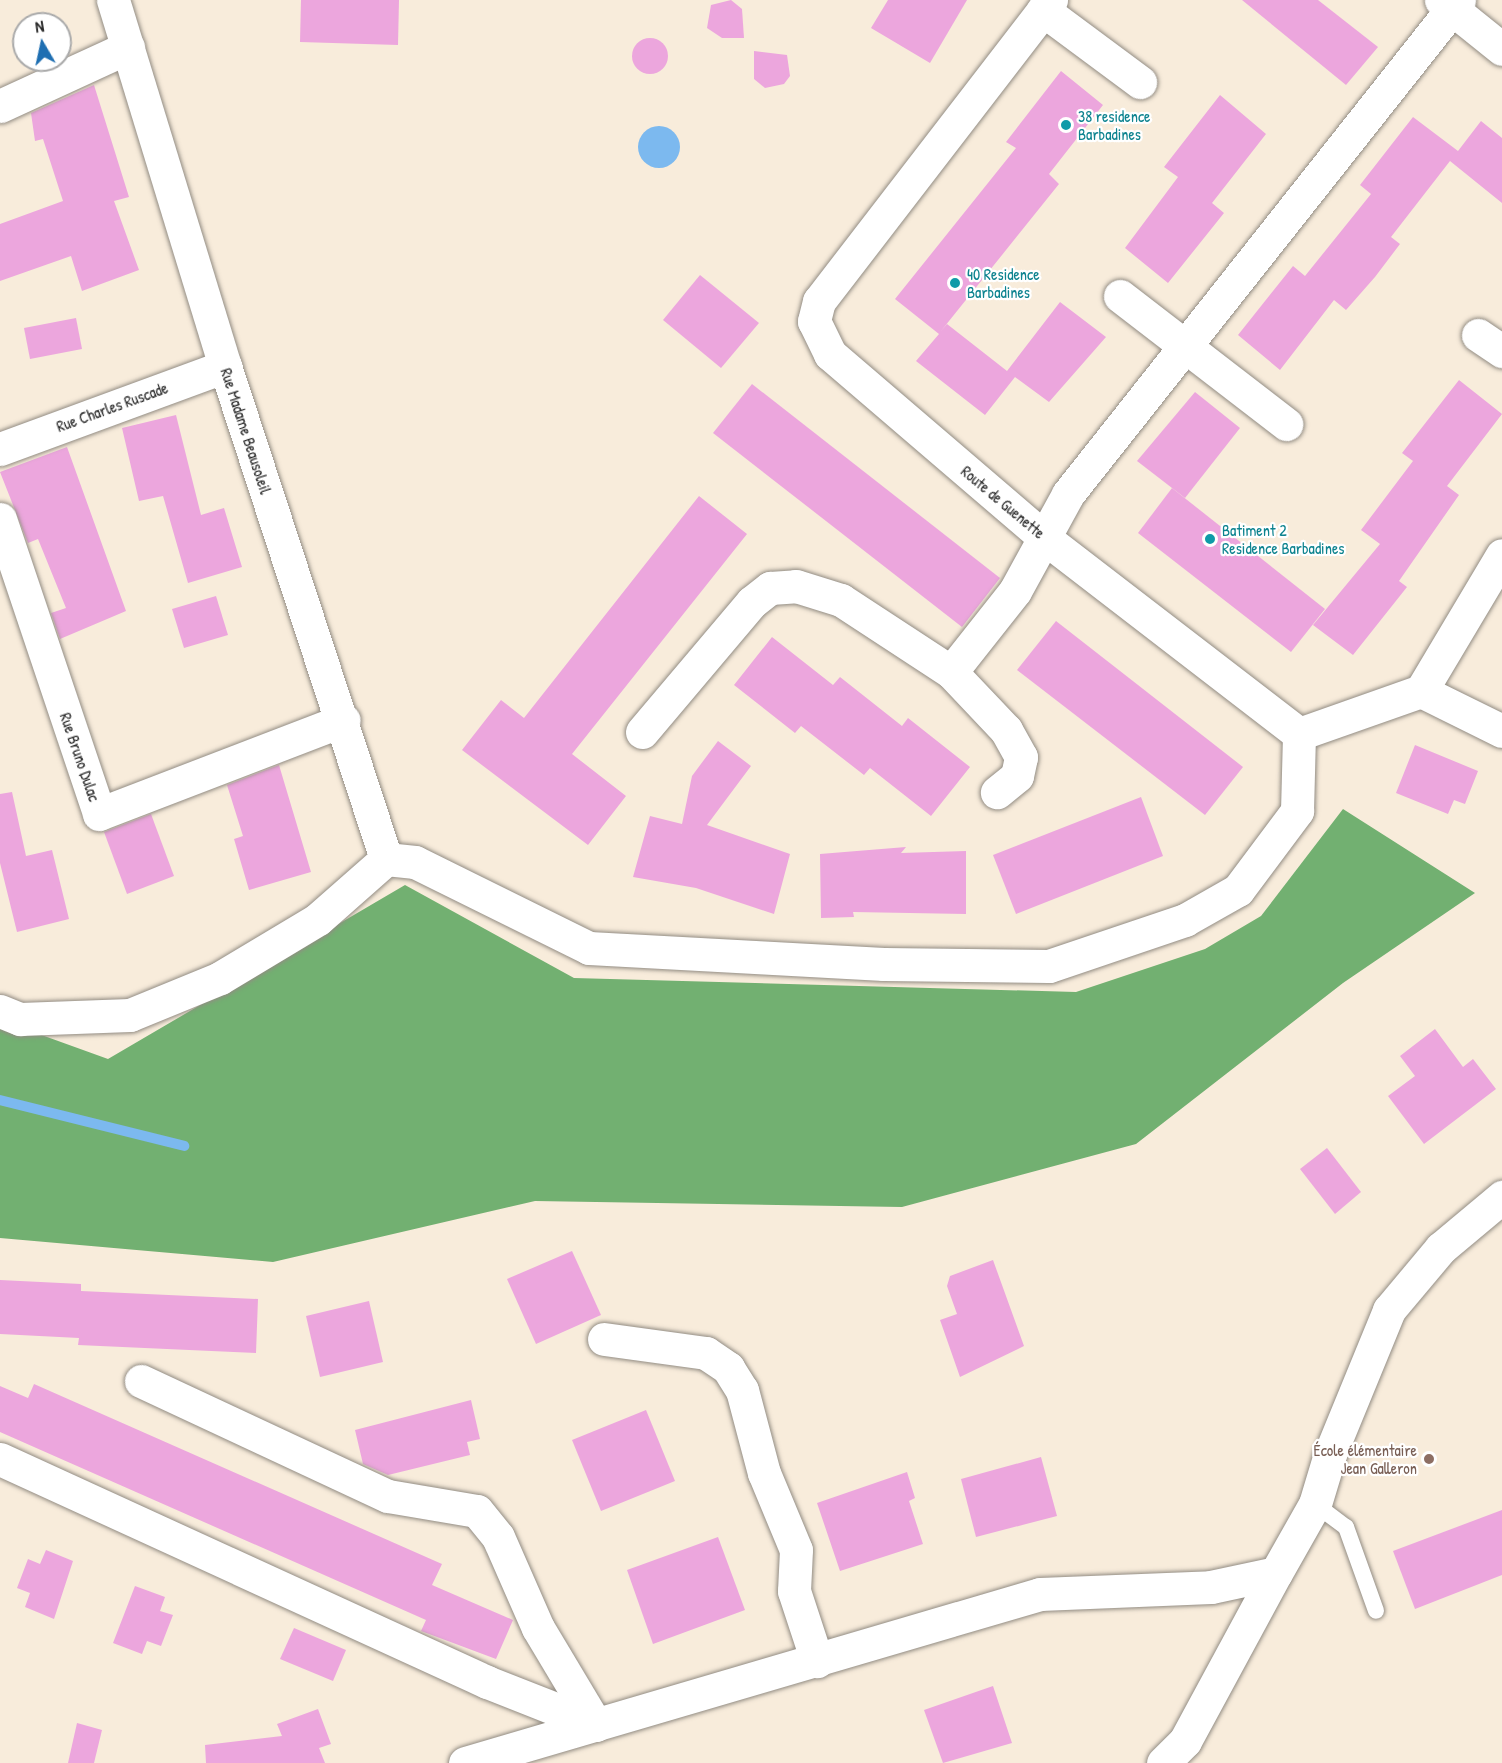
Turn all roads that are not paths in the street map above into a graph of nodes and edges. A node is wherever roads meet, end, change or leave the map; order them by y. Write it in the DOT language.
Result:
graph roads {
  1 [pos="113,0"];
  2 [pos="1450,3"];
  3 [pos="1047,5"];
  4 [pos="128,47"];
  5 [pos="1502,49"];
  6 [pos="1140,82"];
  7 [pos="0,105"];
  8 [pos="1120,297"];
  9 [pos="1184,349"];
  10 [pos="225,366"];
  11 [pos="1286,424"];
  12 [pos="0,448"];
  13 [pos="0,519"];
  14 [pos="1042,536"];
  15 [pos="1502,555"];
  16 [pos="951,672"];
  17 [pos="1421,691"];
  18 [pos="344,720"];
  19 [pos="1502,731"];
  20 [pos="642,732"];
  21 [pos="1299,734"];
  22 [pos="998,792"];
  23 [pos="386,859"];
  24 [pos="0,1011"];
  25 [pos="1502,1197"];
  26 [pos="604,1339"];
  27 [pos="141,1381"];
  28 [pos="0,1460"];
  29 [pos="1316,1504"];
  30 [pos="1276,1573"];
  31 [pos="1376,1611"];
  32 [pos="817,1661"];
  33 [pos="596,1725"];
  34 [pos="465,1763"];
  35 [pos="1164,1763"];
  1 -- 4 [label="street, Rue Madame Beausoleil"];
  2 -- 5 [label="street"];
  2 -- 9 [label="street"];
  3 -- 6 [label="street"];
  3 -- 14 [label="street, Route de Guenette"];
  4 -- 7 [label="street"];
  4 -- 10 [label="street, Rue Madame Beausoleil"];
  8 -- 9 [label="street"];
  9 -- 11 [label="street"];
  9 -- 14 [label="street"];
  10 -- 12 [label="street, Rue Charles Ruscade"];
  10 -- 18 [label="street, Rue Madame Beausoleil"];
  13 -- 18 [label="street, Rue Bruno Dulac"];
  14 -- 16 [label="street"];
  14 -- 21 [label="street, Route de Guenette"];
  15 -- 17 [label="street"];
  16 -- 20 [label="street"];
  16 -- 22 [label="street"];
  17 -- 19 [label="street"];
  17 -- 21 [label="street"];
  18 -- 23 [label="street, Rue Madame Beausoleil"];
  21 -- 23 [label="street"];
  23 -- 24 [label="street"];
  25 -- 29 [label="street"];
  26 -- 32 [label="street"];
  27 -- 33 [label="street"];
  28 -- 33 [label="street"];
  29 -- 30 [label="street"];
  29 -- 31 [label="lane"];
  30 -- 32 [label="street"];
  30 -- 35 [label="street"];
  32 -- 33 [label="street"];
  33 -- 34 [label="street"];
}
